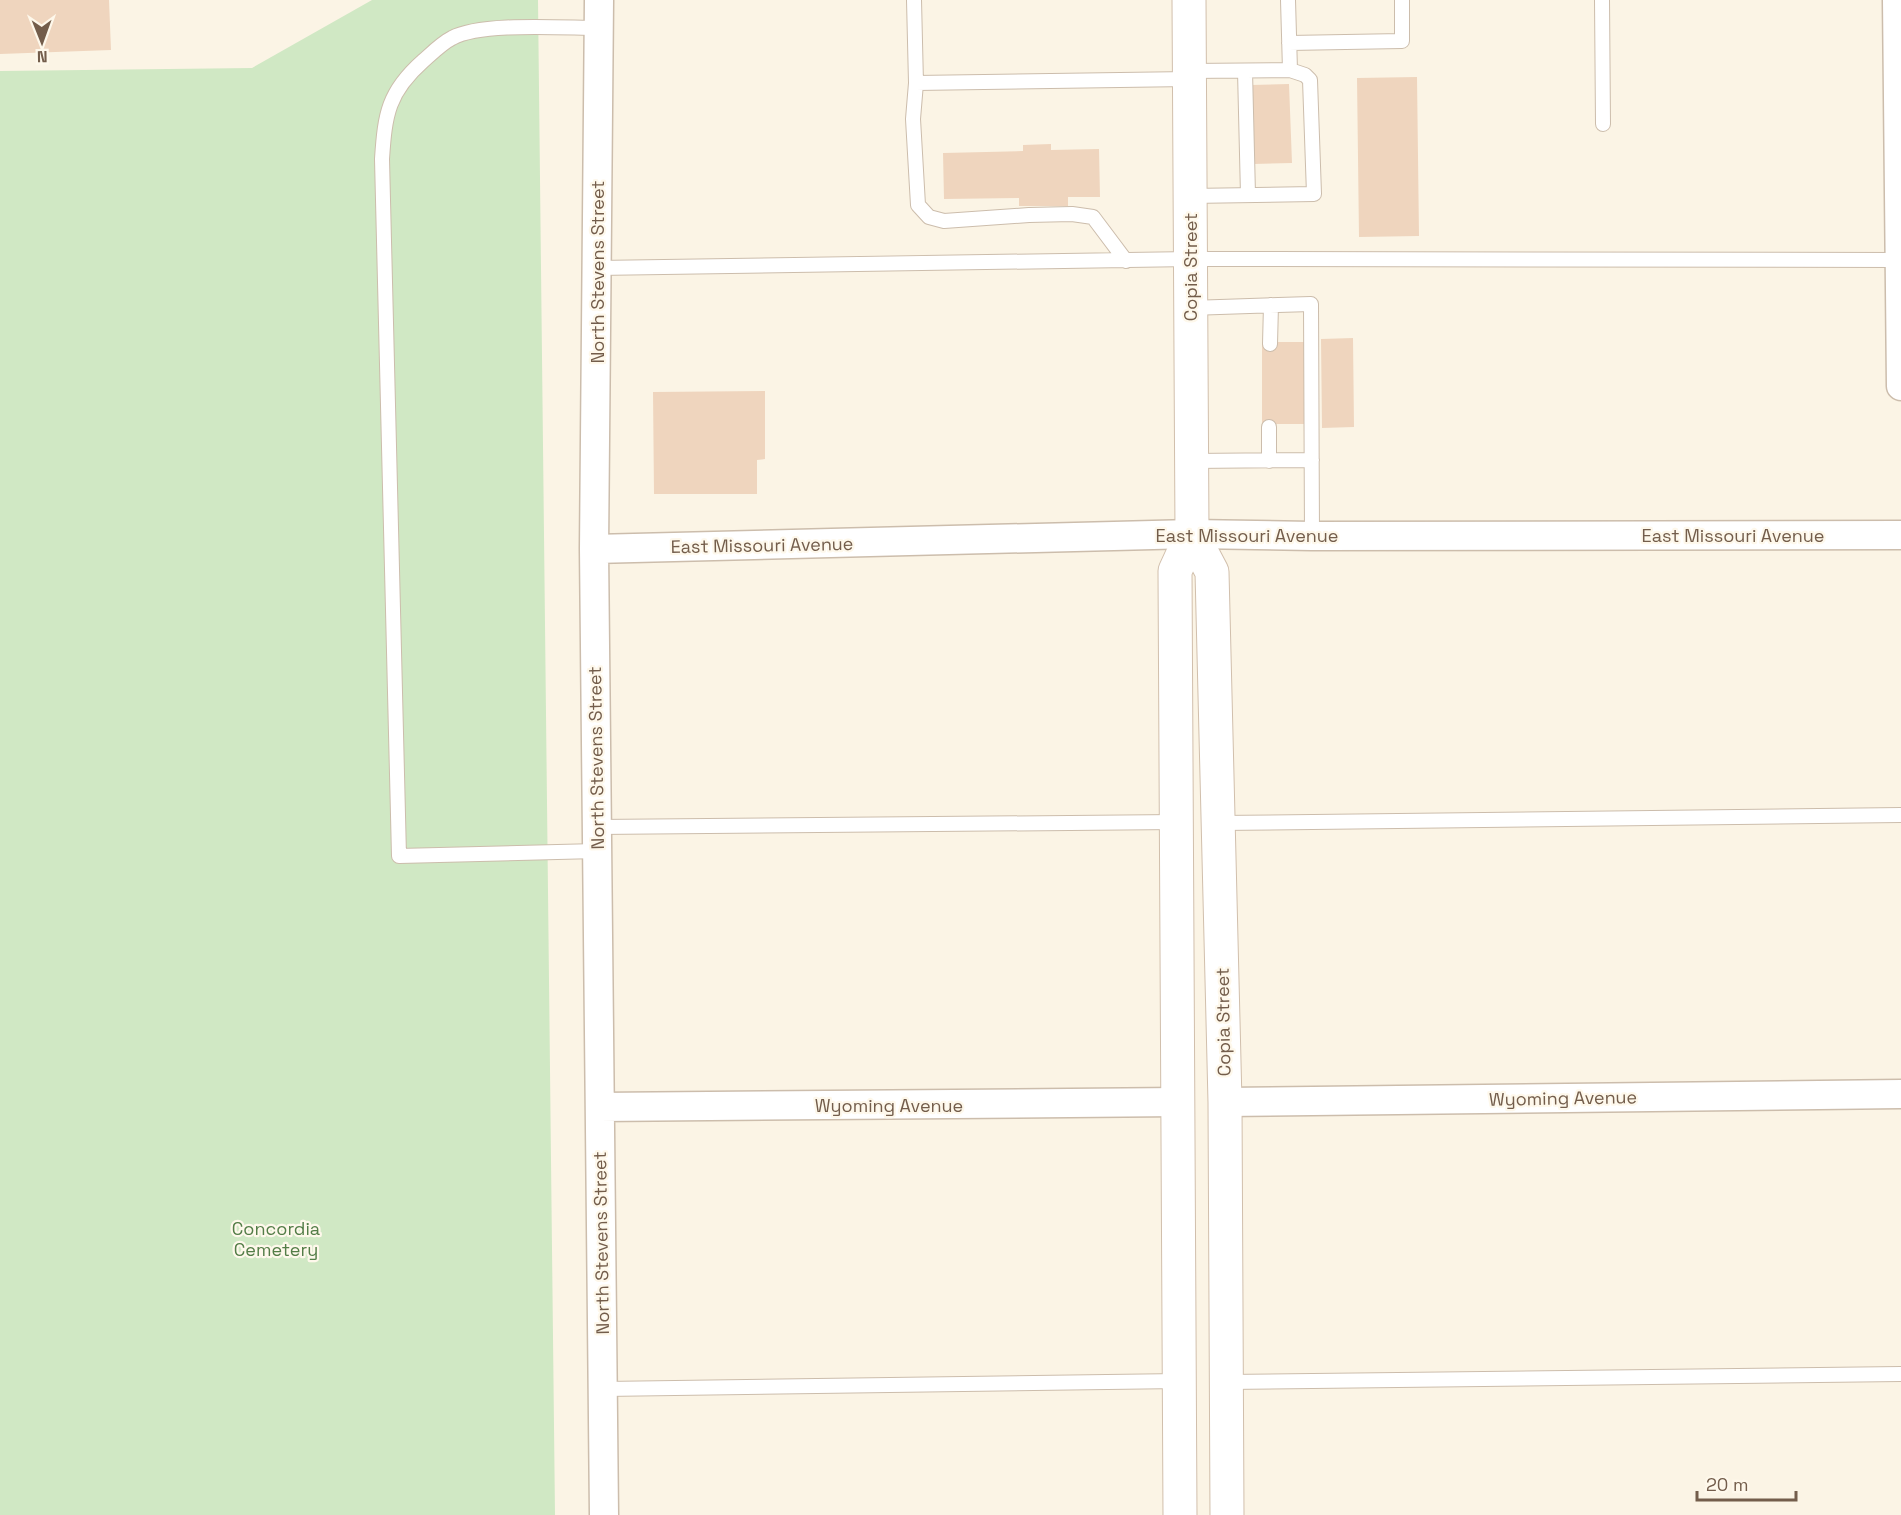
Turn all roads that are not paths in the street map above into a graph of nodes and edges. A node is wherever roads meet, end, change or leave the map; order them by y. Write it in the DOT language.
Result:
graph roads {
  1 [pos="599,0"];
  2 [pos="914,0"];
  3 [pos="1189,0"];
  4 [pos="1288,0"];
  5 [pos="1402,0"];
  6 [pos="1602,0"];
  7 [pos="1897,0"];
  8 [pos="598,28"];
  9 [pos="1289,43"];
  10 [pos="1290,70"];
  11 [pos="1245,71"];
  12 [pos="1189,75"];
  13 [pos="916,83"];
  14 [pos="1603,124"];
  15 [pos="1248,195"];
  16 [pos="1190,196"];
  17 [pos="1191,260"];
  18 [pos="1900,260"];
  19 [pos="1126,261"];
  20 [pos="597,268"];
  21 [pos="1271,305"];
  22 [pos="1190,308"];
  23 [pos="1270,344"];
  24 [pos="1901,386"];
  25 [pos="1269,427"];
  26 [pos="1269,460"];
  27 [pos="1311,460"];
  28 [pos="1192,461"];
  29 [pos="1192,534"];
  30 [pos="1901,535"];
  31 [pos="1312,536"];
  32 [pos="594,549"];
  33 [pos="1901,815"];
  34 [pos="1177,822"];
  35 [pos="1219,823"];
  36 [pos="597,839"];
  37 [pos="1901,1094"];
  38 [pos="1179,1102"];
  39 [pos="1225,1102"];
  40 [pos="600,1107"];
  41 [pos="1901,1374"];
  42 [pos="1180,1382"];
  43 [pos="1227,1382"];
  44 [pos="603,1389"];
  45 [pos="604,1515"];
  46 [pos="1180,1515"];
  47 [pos="1227,1515"];
  1 -- 8 [label="street, North Stevens Street"];
  2 -- 13 [label="lane"];
  3 -- 12 [label="main road, Copia Street"];
  4 -- 9 [label="lane"];
  5 -- 9 [label="lane"];
  6 -- 14 [label="lane"];
  7 -- 18 [label="street"];
  8 -- 20 [label="street, North Stevens Street"];
  8 -- 36 [label="lane"];
  9 -- 10 [label="lane"];
  10 -- 11 [label="lane"];
  10 -- 15 [label="lane"];
  11 -- 12 [label="lane"];
  11 -- 15 [label="lane"];
  12 -- 13 [label="lane"];
  12 -- 16 [label="main road, Copia Street"];
  13 -- 19 [label="lane"];
  15 -- 16 [label="lane"];
  16 -- 17 [label="main road, Copia Street"];
  17 -- 18 [label="lane"];
  17 -- 19 [label="lane"];
  17 -- 22 [label="main road, Copia Street"];
  18 -- 24 [label="street"];
  19 -- 20 [label="lane"];
  20 -- 32 [label="street, North Stevens Street"];
  21 -- 22 [label="lane"];
  21 -- 23 [label="lane"];
  21 -- 27 [label="lane"];
  22 -- 28 [label="main road, Copia Street"];
  25 -- 26 [label="lane"];
  26 -- 27 [label="lane"];
  26 -- 28 [label="lane"];
  27 -- 31 [label="lane"];
  28 -- 29 [label="main road, Copia Street"];
  29 -- 31 [label="street, East Missouri Avenue"];
  29 -- 32 [label="street, East Missouri Avenue"];
  29 -- 34 [label="main road, Copia Street"];
  29 -- 35 [label="main road, Copia Street"];
  30 -- 31 [label="street, East Missouri Avenue"];
  32 -- 36 [label="street, North Stevens Street"];
  33 -- 35 [label="lane"];
  34 -- 36 [label="lane"];
  34 -- 38 [label="main road, Copia Street"];
  35 -- 39 [label="main road, Copia Street"];
  36 -- 40 [label="street, North Stevens Street"];
  37 -- 39 [label="street, Wyoming Avenue"];
  38 -- 40 [label="street, Wyoming Avenue"];
  38 -- 42 [label="main road, Copia Street"];
  39 -- 43 [label="main road, Copia Street"];
  40 -- 44 [label="street, North Stevens Street"];
  41 -- 43 [label="lane"];
  42 -- 44 [label="lane"];
  42 -- 46 [label="main road, Copia Street"];
  43 -- 47 [label="main road, Copia Street"];
  44 -- 45 [label="street, North Stevens Street"];
}
